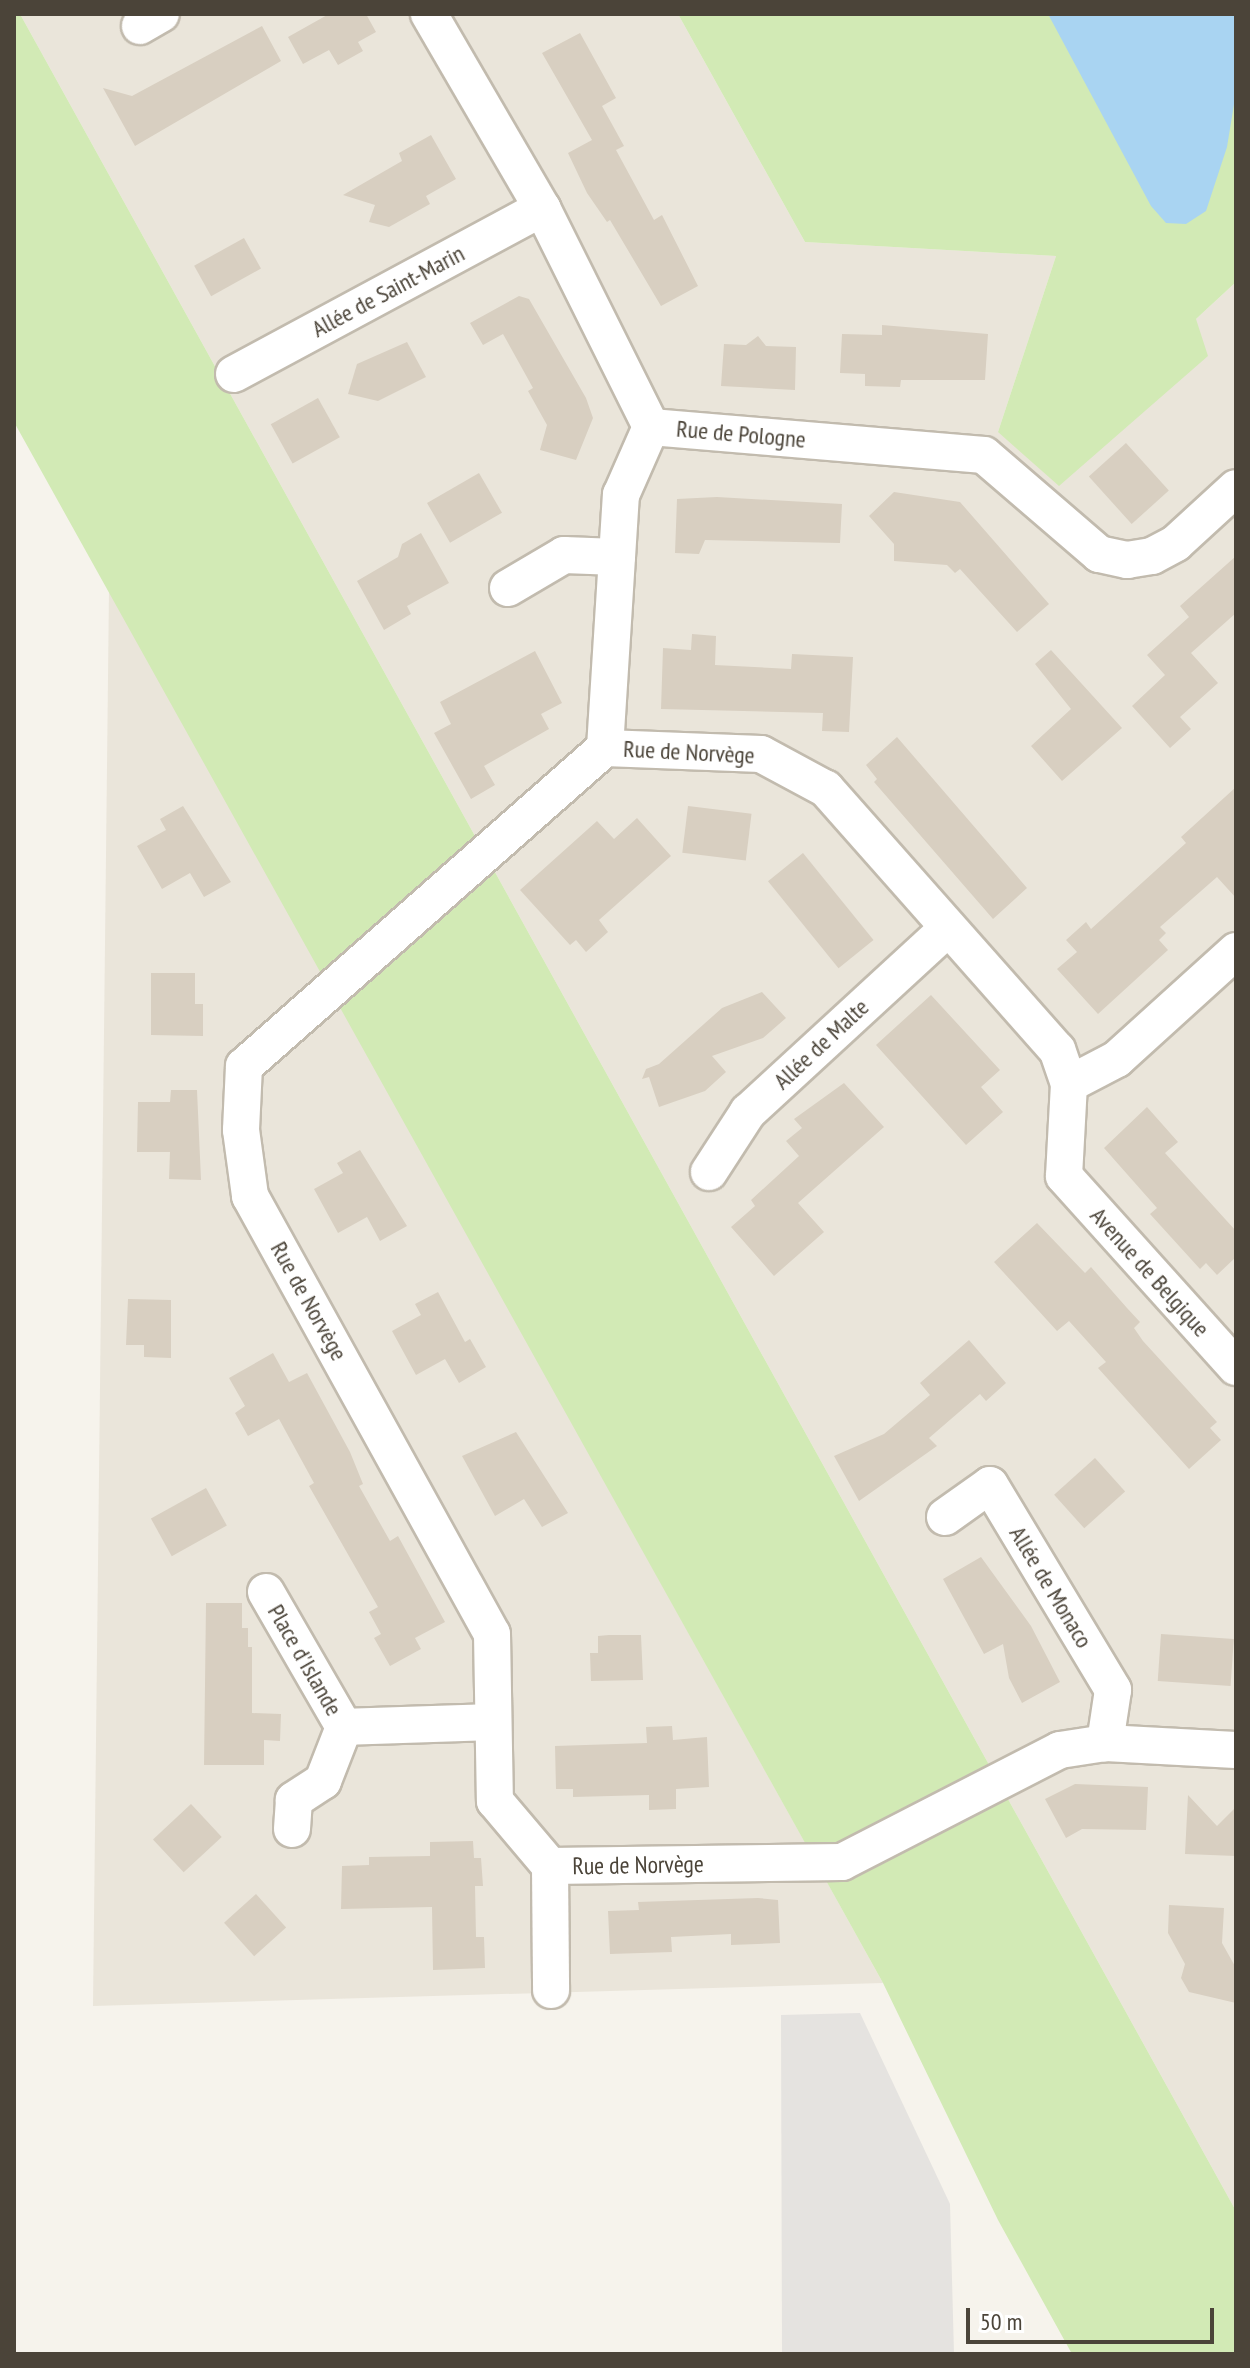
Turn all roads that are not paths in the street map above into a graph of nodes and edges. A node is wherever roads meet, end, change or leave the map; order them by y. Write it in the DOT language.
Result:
graph roads {
  1 [pos="429,14"];
  2 [pos="542,208"];
  3 [pos="234,374"];
  4 [pos="651,427"];
  5 [pos="1236,488"];
  6 [pos="617,557"];
  7 [pos="508,588"];
  8 [pos="605,748"];
  9 [pos="947,929"];
  10 [pos="1236,951"];
  11 [pos="1069,1084"];
  12 [pos="709,1172"];
  13 [pos="1236,1367"];
  14 [pos="945,1517"];
  15 [pos="266,1592"];
  16 [pos="491,1722"];
  17 [pos="344,1727"];
  18 [pos="1105,1743"];
  19 [pos="1236,1750"];
  20 [pos="292,1829"];
  21 [pos="550,1866"];
  22 [pos="551,1990"];
  1 -- 2 [label="street, Rue de Pologne"];
  2 -- 3 [label="street, Allée de Saint-Marin"];
  2 -- 4 [label="street, Rue de Pologne"];
  4 -- 5 [label="street, Rue de Pologne"];
  4 -- 6 [label="street"];
  6 -- 7 [label="street"];
  6 -- 8 [label="street"];
  8 -- 9 [label="street, Rue de Norvège"];
  8 -- 16 [label="street, Rue de Norvège"];
  9 -- 11 [label="street, Rue de Norvège"];
  9 -- 12 [label="street, Allée de Malte"];
  10 -- 11 [label="street"];
  11 -- 13 [label="street, Avenue de Belgique"];
  14 -- 18 [label="street, Allée de Monaco"];
  15 -- 17 [label="street, Place d'Islande"];
  16 -- 17 [label="street, Place d'Islande"];
  16 -- 21 [label="street, Rue de Norvège"];
  17 -- 20 [label="street, Place d'Islande"];
  18 -- 19 [label="street, Rue de Norvège"];
  18 -- 21 [label="street, Rue de Norvège"];
  21 -- 22 [label="street"];
}
